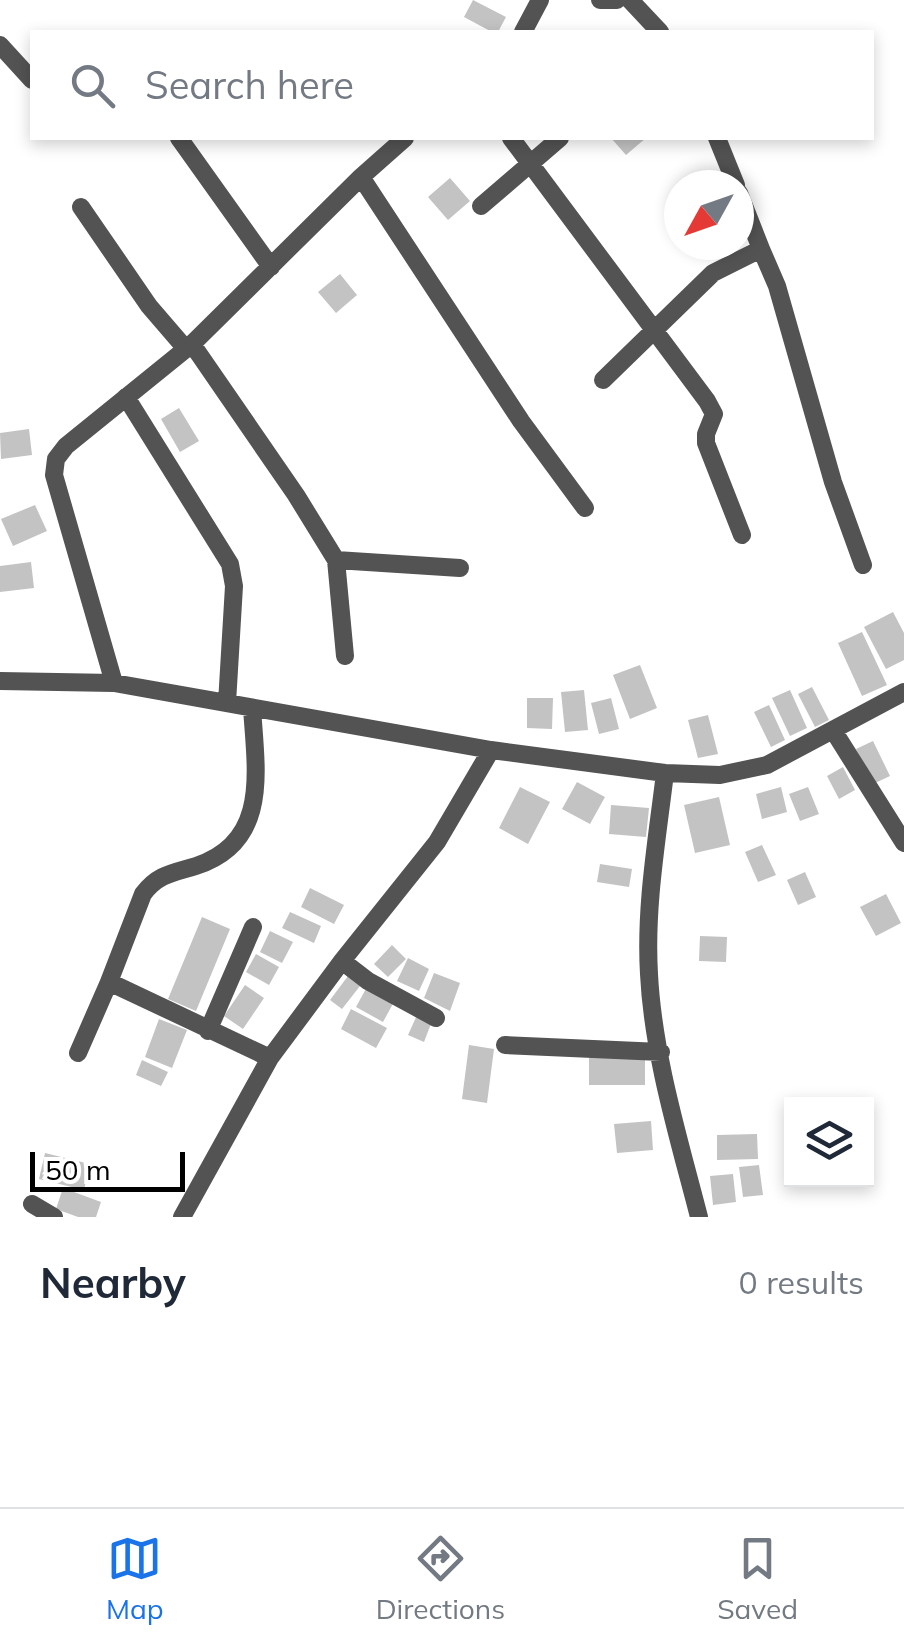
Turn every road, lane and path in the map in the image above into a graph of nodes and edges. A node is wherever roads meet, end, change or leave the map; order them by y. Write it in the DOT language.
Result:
graph roads {
  1 [pos="540,0"];
  2 [pos="600,0"];
  3 [pos="617,0"];
  4 [pos="630,0"];
  5 [pos="524,30"];
  6 [pos="658,30"];
  7 [pos="0,45"];
  8 [pos="30,78"];
  9 [pos="180,140"];
  10 [pos="403,140"];
  11 [pos="512,140"];
  12 [pos="558,140"];
  13 [pos="719,140"];
  14 [pos="529,163"];
  15 [pos="730,170"];
  16 [pos="361,177"];
  17 [pos="481,206"];
  18 [pos="80,207"];
  19 [pos="754,231"];
  20 [pos="761,249"];
  21 [pos="271,268"];
  22 [pos="655,332"];
  23 [pos="189,346"];
  24 [pos="603,380"];
  25 [pos="126,397"];
  26 [pos="585,508"];
  27 [pos="742,534"];
  28 [pos="336,560"];
  29 [pos="863,565"];
  30 [pos="460,568"];
  31 [pos="344,656"];
  32 [pos="0,681"];
  33 [pos="114,683"];
  34 [pos="904,692"];
  35 [pos="228,703"];
  36 [pos="252,708"];
  37 [pos="833,730"];
  38 [pos="491,750"];
  39 [pos="664,773"];
  40 [pos="904,843"];
  41 [pos="253,927"];
  42 [pos="342,961"];
  43 [pos="109,982"];
  44 [pos="436,1018"];
  45 [pos="208,1031"];
  46 [pos="505,1044"];
  47 [pos="661,1052"];
  48 [pos="78,1053"];
  49 [pos="270,1058"];
  50 [pos="32,1204"];
  51 [pos="54,1217"];
  52 [pos="182,1217"];
  53 [pos="699,1217"];
  1 -- 5 [label="street"];
  2 -- 3 [label="street"];
  4 -- 6 [label="street"];
  7 -- 8 [label="street"];
  9 -- 21 [label="street"];
  10 -- 16 [label="street"];
  11 -- 14 [label="street"];
  12 -- 14 [label="street"];
  13 -- 15 [label="street"];
  14 -- 17 [label="street"];
  14 -- 22 [label="street"];
  16 -- 21 [label="street"];
  16 -- 26 [label="street"];
  18 -- 23 [label="street"];
  19 -- 20 [label="street"];
  20 -- 22 [label="street"];
  20 -- 29 [label="street"];
  21 -- 23 [label="street"];
  22 -- 24 [label="street"];
  22 -- 27 [label="street"];
  23 -- 25 [label="street"];
  23 -- 28 [label="street"];
  25 -- 33 [label="street"];
  25 -- 35 [label="street"];
  28 -- 30 [label="street"];
  28 -- 31 [label="street"];
  32 -- 33 [label="street"];
  33 -- 35 [label="street"];
  34 -- 37 [label="street"];
  35 -- 36 [label="street"];
  36 -- 38 [label="street"];
  36 -- 43 [label="street"];
  37 -- 39 [label="street"];
  37 -- 40 [label="street"];
  38 -- 39 [label="street"];
  38 -- 42 [label="street"];
  39 -- 47 [label="street"];
  41 -- 45 [label="street"];
  42 -- 44 [label="street"];
  42 -- 49 [label="street"];
  43 -- 45 [label="street"];
  43 -- 48 [label="street"];
  45 -- 49 [label="street"];
  46 -- 47 [label="street"];
  47 -- 53 [label="street"];
  49 -- 52 [label="street"];
  50 -- 51 [label="street"];
}
